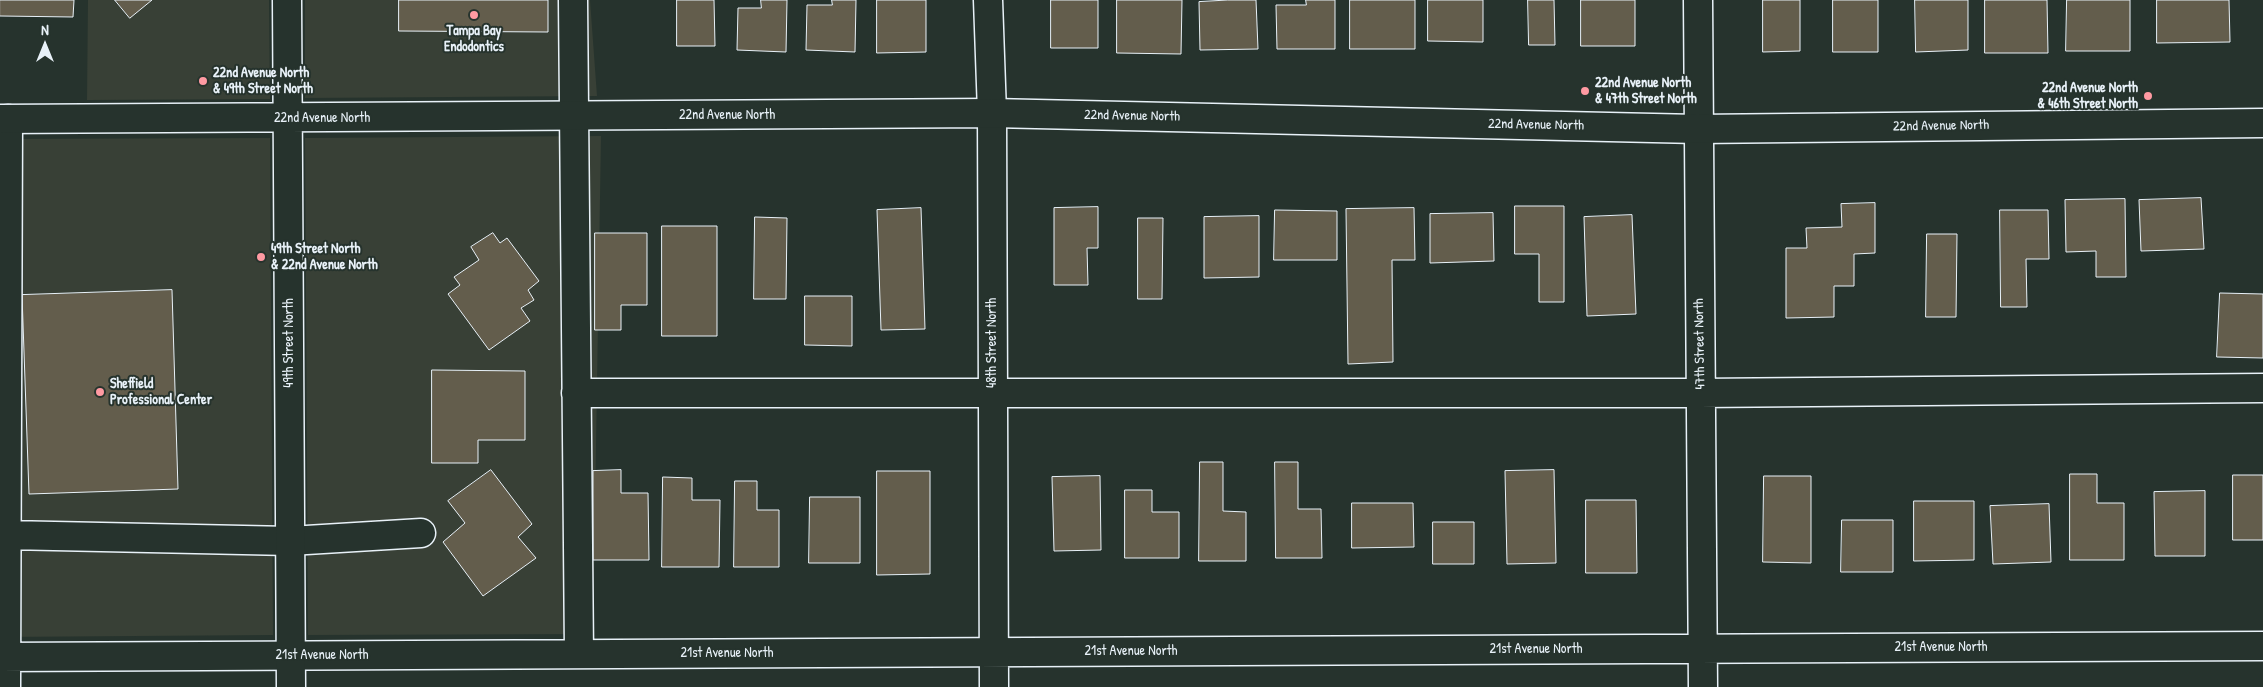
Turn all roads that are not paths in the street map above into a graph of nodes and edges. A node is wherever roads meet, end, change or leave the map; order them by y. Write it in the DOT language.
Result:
graph roads {
  1 [pos="287,0"];
  2 [pos="573,0"];
  3 [pos="988,0"];
  4 [pos="1698,0"];
  5 [pos="992,113"];
  6 [pos="573,116"];
  7 [pos="4,119"];
  8 [pos="288,119"];
  9 [pos="2263,123"];
  10 [pos="1698,129"];
  11 [pos="2263,388"];
  12 [pos="576,394"];
  13 [pos="993,394"];
  14 [pos="1700,394"];
  15 [pos="4,408"];
  16 [pos="421,533"];
  17 [pos="7,535"];
  18 [pos="290,541"];
  19 [pos="2263,646"];
  20 [pos="1703,648"];
  21 [pos="994,652"];
  22 [pos="579,654"];
  23 [pos="291,655"];
  24 [pos="3,657"];
  25 [pos="6,687"];
  26 [pos="291,687"];
  27 [pos="994,687"];
  28 [pos="1703,687"];
  1 -- 8 [label="street, 49th Street North"];
  2 -- 6 [label="street"];
  3 -- 5 [label="street, 48th Street North"];
  4 -- 10 [label="street, 47th Street North"];
  5 -- 6 [label="street, 22nd Avenue North"];
  5 -- 10 [label="street, 22nd Avenue North"];
  5 -- 13 [label="street, 48th Street North"];
  6 -- 8 [label="street, 22nd Avenue North"];
  6 -- 12 [label="street"];
  7 -- 8 [label="street, 22nd Avenue North"];
  7 -- 15 [label="street"];
  8 -- 18 [label="street, 49th Street North"];
  9 -- 10 [label="street, 22nd Avenue North"];
  10 -- 14 [label="street, 47th Street North"];
  11 -- 14 [label="street"];
  12 -- 13 [label="street"];
  12 -- 22 [label="street"];
  13 -- 14 [label="street"];
  13 -- 21 [label="street, 48th Street North"];
  14 -- 20 [label="street, 47th Street North"];
  15 -- 17 [label="street"];
  16 -- 18 [label="street"];
  17 -- 18 [label="street"];
  17 -- 24 [label="street"];
  18 -- 23 [label="street, 49th Street North"];
  19 -- 20 [label="street, 21st Avenue North"];
  20 -- 21 [label="street, 21st Avenue North"];
  20 -- 28 [label="street, 47th Street North"];
  21 -- 22 [label="street, 21st Avenue North"];
  21 -- 27 [label="street, 48th Street North"];
  22 -- 23 [label="street, 21st Avenue North"];
  23 -- 24 [label="street, 21st Avenue North"];
  23 -- 26 [label="street, 49th Street North"];
  24 -- 25 [label="street"];
}
